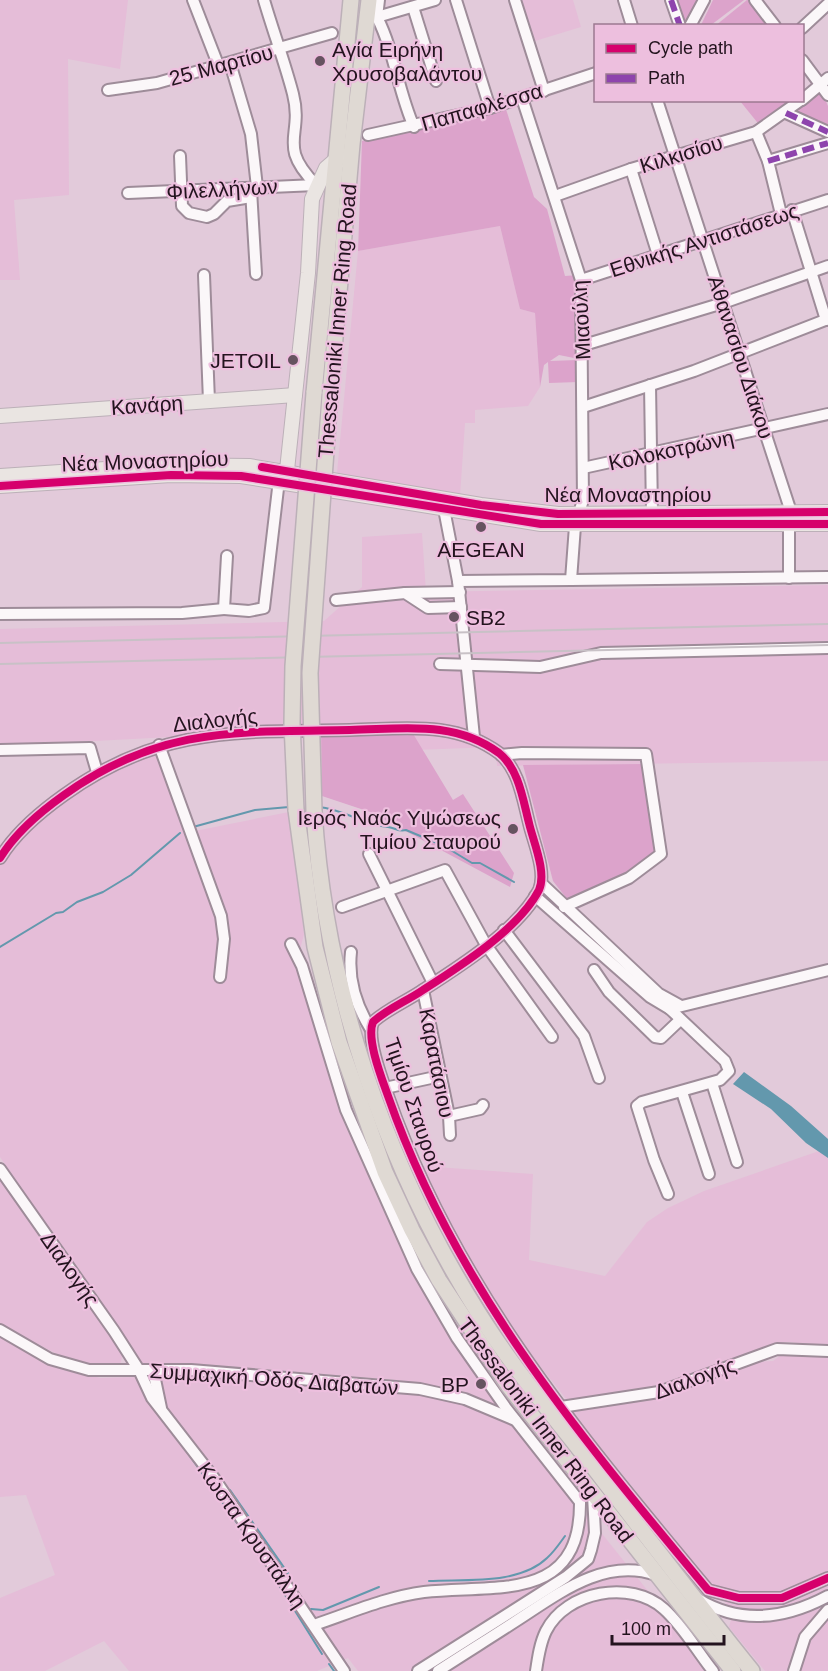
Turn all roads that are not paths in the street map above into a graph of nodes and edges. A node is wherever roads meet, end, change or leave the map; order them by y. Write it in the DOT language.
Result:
graph roads {
  1 [pos="193,0"];
  2 [pos="264,0"];
  3 [pos="351,0"];
  4 [pos="369,0"];
  5 [pos="379,0"];
  6 [pos="435,0"];
  7 [pos="456,0"];
  8 [pos="515,0"];
  9 [pos="624,0"];
  10 [pos="671,0"];
  11 [pos="704,0"];
  12 [pos="755,0"];
  13 [pos="828,4"];
  14 [pos="413,7"];
  15 [pos="377,17"];
  16 [pos="631,24"];
  17 [pos="679,24"];
  18 [pos="691,24"];
  19 [pos="773,24"];
  20 [pos="804,26"];
  21 [pos="332,33"];
  22 [pos="278,50"];
  23 [pos="804,62"];
  24 [pos="225,65"];
  25 [pos="594,74"];
  26 [pos="436,81"];
  27 [pos="825,81"];
  28 [pos="108,90"];
  29 [pos="544,91"];
  30 [pos="828,94"];
  31 [pos="522,98"];
  32 [pos="804,98"];
  33 [pos="658,102"];
  34 [pos="800,102"];
  35 [pos="490,108"];
  36 [pos="786,113"];
  37 [pos="414,127"];
  38 [pos="756,132"];
  39 [pos="828,132"];
  40 [pos="368,135"];
  41 [pos="828,143"];
  42 [pos="675,155"];
  43 [pos="180,156"];
  44 [pos="351,160"];
  45 [pos="334,161"];
  46 [pos="768,161"];
  47 [pos="631,169"];
  48 [pos="316,185"];
  49 [pos="332,186"];
  50 [pos="181,190"];
  51 [pos="253,190"];
  52 [pos="128,193"];
  53 [pos="555,196"];
  54 [pos="828,200"];
  55 [pos="787,212"];
  56 [pos="703,240"];
  57 [pos="658,255"];
  58 [pos="828,266"];
  59 [pos="811,272"];
  60 [pos="256,274"];
  61 [pos="204,275"];
  62 [pos="581,280"];
  63 [pos="723,303"];
  64 [pos="827,319"];
  65 [pos="584,345"];
  66 [pos="740,354"];
  67 [pos="650,385"];
  68 [pos="295,395"];
  69 [pos="209,401"];
  70 [pos="583,407"];
  71 [pos="828,414"];
  72 [pos="0,416"];
  73 [pos="764,430"];
  74 [pos="652,455"];
  75 [pos="583,468"];
  76 [pos="283,475"];
  77 [pos="0,476"];
  78 [pos="0,486"];
  79 [pos="444,510"];
  80 [pos="828,512"];
  81 [pos="652,513"];
  82 [pos="790,518"];
  83 [pos="577,520"];
  84 [pos="828,524"];
  85 [pos="227,556"];
  86 [pos="828,577"];
  87 [pos="789,578"];
  88 [pos="571,580"];
  89 [pos="459,586"];
  90 [pos="405,593"];
  91 [pos="336,600"];
  92 [pos="461,607"];
  93 [pos="224,609"];
  94 [pos="0,614"];
  95 [pos="828,648"];
  96 [pos="441,664"];
  97 [pos="467,666"];
  98 [pos="474,737"];
  99 [pos="159,745"];
  100 [pos="0,750"];
  101 [pos="501,755"];
  102 [pos="98,772"];
  103 [pos="369,854"];
  104 [pos="0,858"];
  105 [pos="541,883"];
  106 [pos="388,891"];
  107 [pos="535,896"];
  108 [pos="342,907"];
  109 [pos="564,907"];
  110 [pos="504,930"];
  111 [pos="291,944"];
  112 [pos="486,945"];
  113 [pos="351,952"];
  114 [pos="594,969"];
  115 [pos="828,970"];
  116 [pos="220,977"];
  117 [pos="433,983"];
  118 [pos="423,990"];
  119 [pos="682,1006"];
  120 [pos="669,1008"];
  121 [pos="680,1020"];
  122 [pos="370,1028"];
  123 [pos="552,1037"];
  124 [pos="441,1076"];
  125 [pos="599,1078"];
  126 [pos="712,1083"];
  127 [pos="385,1088"];
  128 [pos="682,1092"];
  129 [pos="483,1105"];
  130 [pos="449,1116"];
  131 [pos="450,1135"];
  132 [pos="737,1162"];
  133 [pos="0,1169"];
  134 [pos="710,1174"];
  135 [pos="669,1194"];
  136 [pos="0,1330"];
  137 [pos="828,1351"];
  138 [pos="139,1370"];
  139 [pos="153,1370"];
  140 [pos="561,1407"];
  141 [pos="160,1408"];
  142 [pos="516,1420"];
  143 [pos="592,1495"];
  144 [pos="656,1575"];
  145 [pos="828,1578"];
  146 [pos="693,1596"];
  147 [pos="828,1596"];
  148 [pos="828,1610"];
  149 [pos="314,1625"];
  150 [pos="344,1669"];
  151 [pos="418,1671"];
  152 [pos="438,1671"];
  153 [pos="536,1671"];
  154 [pos="713,1671"];
  155 [pos="733,1671"];
  156 [pos="752,1671"];
  157 [pos="794,1671"];
  1 -- 24 [label="street"];
  2 -- 22 [label="street"];
  3 -- 45 [label="highway, Thessaloniki Inner Ring Road"];
  4 -- 44 [label="highway, Thessaloniki Inner Ring Road"];
  5 -- 15 [label="street"];
  6 -- 14 [label="street"];
  7 -- 35 [label="street"];
  8 -- 29 [label="street"];
  9 -- 16 [label="street"];
  10 -- 17 [label="street"];
  11 -- 18 [label="street"];
  12 -- 19 [label="street"];
  13 -- 20 [label="street"];
  14 -- 15 [label="street"];
  14 -- 26 [label="street"];
  15 -- 37 [label="street"];
  21 -- 22 [label="street, 25 Μαρτίου"];
  22 -- 24 [label="street, 25 Μαρτίου"];
  22 -- 48 [label="street"];
  23 -- 27 [label="street"];
  24 -- 28 [label="street, 25 Μαρτίου"];
  24 -- 51 [label="street"];
  25 -- 29 [label="street, Παπαφλέσσα"];
  27 -- 30 [label="street"];
  27 -- 32 [label="street, Κιλκισίου"];
  29 -- 31 [label="street, Παπαφλέσσα"];
  31 -- 35 [label="street, Παπαφλέσσα"];
  31 -- 53 [label="street, Μιαούλη"];
  33 -- 42 [label="street, Αθανασίου Διάκου"];
  34 -- 36 [label="street, Κιλκισίου"];
  35 -- 37 [label="street, Παπαφλέσσα"];
  36 -- 38 [label="street, Κιλκισίου"];
  36 -- 39 [label="street"];
  37 -- 40 [label="street, Παπαφλέσσα"];
  38 -- 42 [label="street, Κιλκισίου"];
  38 -- 46 [label="street"];
  41 -- 46 [label="street"];
  42 -- 47 [label="street, Κιλκισίου"];
  42 -- 56 [label="street, Αθανασίου Διάκου"];
  43 -- 50 [label="street"];
  44 -- 45 [label="main road"];
  44 -- 146 [label="highway, Thessaloniki Inner Ring Road, bridge"];
  45 -- 48 [label="main road"];
  45 -- 49 [label="highway, Thessaloniki Inner Ring Road"];
  46 -- 55 [label="street"];
  47 -- 53 [label="street, Κιλκισίου"];
  47 -- 57 [label="street"];
  48 -- 49 [label="highway"];
  48 -- 51 [label="street, Φιλελλήνων"];
  48 -- 68 [label="main road"];
  49 -- 143 [label="highway, Thessaloniki Inner Ring Road, bridge"];
  50 -- 51 [label="street, Φιλελλήνων"];
  50 -- 51 [label="street"];
  50 -- 52 [label="street, Φιλελλήνων"];
  51 -- 60 [label="street"];
  53 -- 62 [label="street, Μιαούλη"];
  54 -- 55 [label="street, Εθνικής Αντιστάσεως"];
  55 -- 56 [label="street, Εθνικής Αντιστάσεως"];
  55 -- 59 [label="street"];
  56 -- 57 [label="street, Εθνικής Αντιστάσεως"];
  56 -- 63 [label="street, Αθανασίου Διάκου"];
  57 -- 62 [label="street, Εθνικής Αντιστάσεως"];
  58 -- 59 [label="street"];
  59 -- 63 [label="street"];
  59 -- 64 [label="street"];
  61 -- 69 [label="street"];
  62 -- 65 [label="street, Μιαούλη"];
  63 -- 65 [label="street"];
  63 -- 66 [label="street, Αθανασίου Διάκου"];
  64 -- 66 [label="street"];
  65 -- 70 [label="street, Μιαούλη"];
  66 -- 67 [label="street"];
  66 -- 73 [label="street, Αθανασίου Διάκου"];
  67 -- 70 [label="street"];
  67 -- 74 [label="street"];
  68 -- 69 [label="main road, Κανάρη"];
  68 -- 76 [label="main road"];
  69 -- 72 [label="main road, Κανάρη"];
  70 -- 75 [label="street, Μιαούλη"];
  71 -- 73 [label="street, Κολοκοτρώνη"];
  73 -- 74 [label="street, Κολοκοτρώνη"];
  73 -- 82 [label="street, Αθανασίου Διάκου"];
  74 -- 75 [label="street, Κολοκοτρώνη"];
  74 -- 81 [label="street"];
  75 -- 83 [label="street, Μιαούλη"];
  76 -- 77 [label="main road, Νέα Μοναστηρίου"];
  76 -- 78 [label="main road, Νέα Μοναστηρίου"];
  76 -- 79 [label="main road, Νέα Μοναστηρίου"];
  76 -- 83 [label="main road, Νέα Μοναστηρίου"];
  76 -- 93 [label="street"];
  79 -- 83 [label="main road, Νέα Μοναστηρίου"];
  79 -- 89 [label="street"];
  80 -- 82 [label="main road, Νέα Μοναστηρίου"];
  81 -- 82 [label="main road, Νέα Μοναστηρίου"];
  81 -- 83 [label="main road, Νέα Μοναστηρίου"];
  82 -- 83 [label="main road, Νέα Μοναστηρίου"];
  82 -- 84 [label="main road, Νέα Μοναστηρίου"];
  82 -- 87 [label="street, Αθανασίου Διάκου"];
  83 -- 88 [label="street, Μιαούλη"];
  85 -- 93 [label="street"];
  86 -- 87 [label="street"];
  87 -- 88 [label="street"];
  88 -- 89 [label="street"];
  89 -- 90 [label="street"];
  89 -- 92 [label="street"];
  90 -- 91 [label="street"];
  90 -- 92 [label="street"];
  92 -- 97 [label="street"];
  93 -- 94 [label="street"];
  95 -- 97 [label="street"];
  96 -- 97 [label="street"];
  97 -- 98 [label="street"];
  98 -- 99 [label="street, Διαλογής"];
  98 -- 101 [label="street"];
  99 -- 102 [label="street, Διαλογής"];
  99 -- 116 [label="street"];
  100 -- 102 [label="street"];
  101 -- 105 [label="street"];
  101 -- 109 [label="street"];
  102 -- 104 [label="street, Διαλογής"];
  103 -- 106 [label="street, Καρατάσιου"];
  105 -- 107 [label="street, Τιμίου Σταυρού"];
  105 -- 109 [label="street"];
  106 -- 108 [label="street"];
  106 -- 112 [label="street"];
  106 -- 117 [label="street, Καρατάσιου"];
  107 -- 110 [label="street, Τιμίου Σταυρού"];
  107 -- 120 [label="street"];
  109 -- 119 [label="street"];
  110 -- 112 [label="street, Τιμίου Σταυρού"];
  110 -- 125 [label="street"];
  111 -- 142 [label="street"];
  112 -- 117 [label="street, Τιμίου Σταυρού"];
  112 -- 123 [label="street"];
  113 -- 122 [label="street"];
  114 -- 121 [label="street"];
  115 -- 119 [label="street"];
  117 -- 118 [label="street, Τιμίου Σταυρού"];
  118 -- 122 [label="street, Τιμίου Σταυρού"];
  118 -- 124 [label="street, Καρατάσιου"];
  119 -- 120 [label="street"];
  120 -- 121 [label="street"];
  121 -- 126 [label="street"];
  122 -- 127 [label="street, Τιμίου Σταυρού"];
  124 -- 127 [label="street"];
  124 -- 130 [label="street, Καρατάσιου"];
  126 -- 128 [label="street"];
  126 -- 132 [label="street"];
  127 -- 140 [label="street, Τιμίου Σταυρού"];
  128 -- 134 [label="street"];
  128 -- 135 [label="street"];
  129 -- 130 [label="street"];
  130 -- 131 [label="street, Καρατάσιου"];
  133 -- 138 [label="street, Διαλογής"];
  136 -- 138 [label="street, Συμμαχική Οδός Διαβατών"];
  137 -- 140 [label="street, Διαλογής"];
  138 -- 139 [label="street, Συμμαχική Οδός Διαβατών"];
  138 -- 141 [label="street, Κώστα Κρυστάλλη"];
  139 -- 141 [label="street, Κώστα Κρυστάλλη"];
  139 -- 142 [label="street, Συμμαχική Οδός Διαβατών"];
  140 -- 145 [label="street, Τιμίου Σταυρού"];
  141 -- 149 [label="street, Κώστα Κρυστάλλη"];
  142 -- 149 [label="street"];
  143 -- 144 [label="highway, Thessaloniki Inner Ring Road"];
  143 -- 151 [label="street"];
  144 -- 152 [label="street"];
  144 -- 155 [label="highway, Thessaloniki Inner Ring Road"];
  146 -- 147 [label="street"];
  146 -- 156 [label="highway, Thessaloniki Inner Ring Road"];
  148 -- 157 [label="street"];
  149 -- 150 [label="street, Κώστα Κρυστάλλη"];
  153 -- 154 [label="street"];
}
